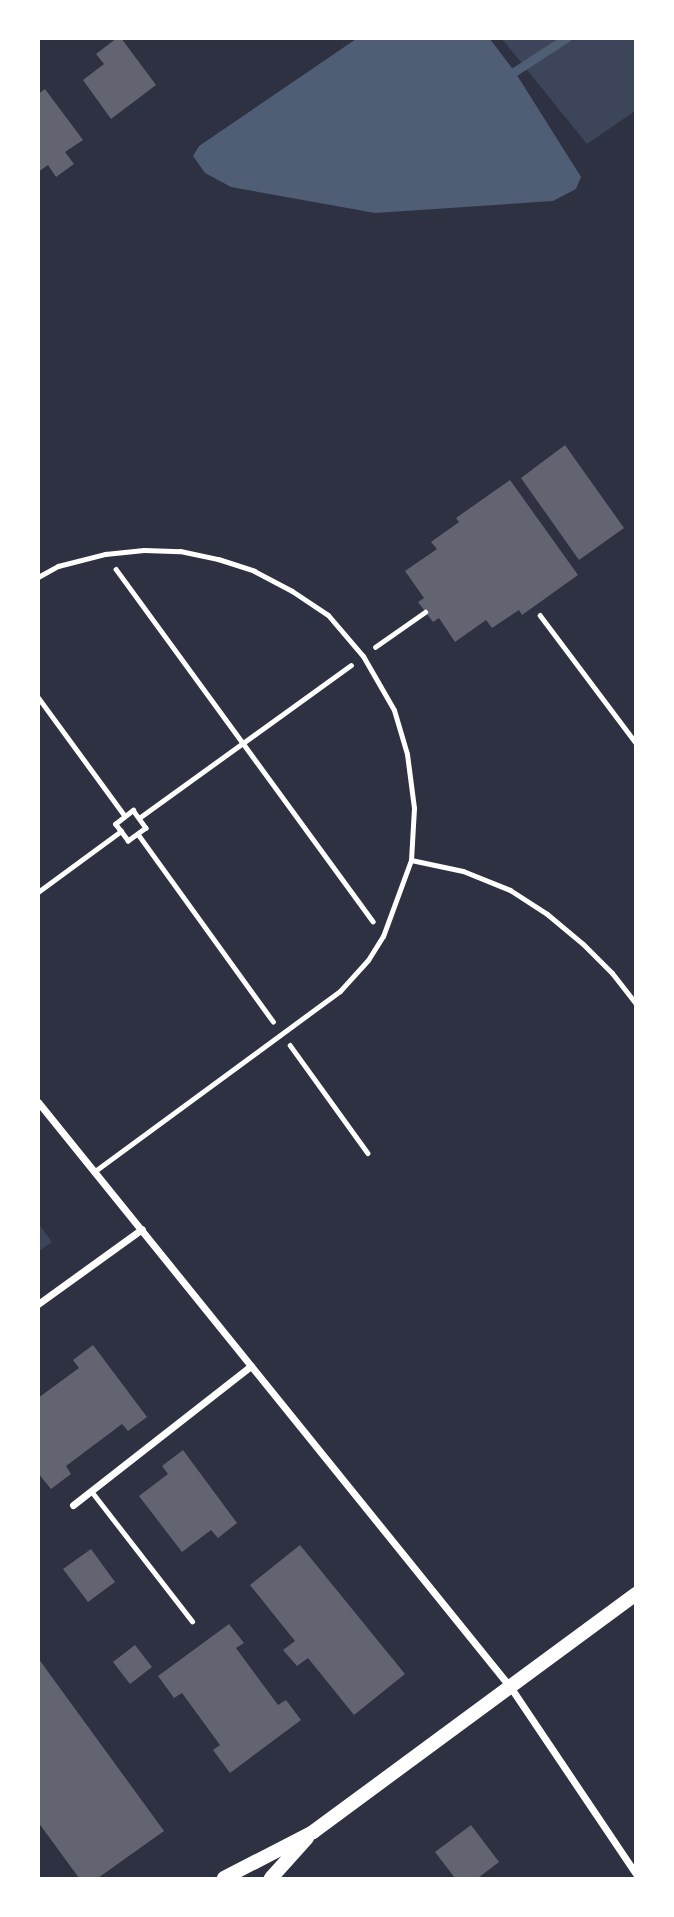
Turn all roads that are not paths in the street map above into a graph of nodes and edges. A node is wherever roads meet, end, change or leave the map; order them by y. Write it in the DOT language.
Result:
graph roads {
  1 [pos="38,577"];
  2 [pos="411,860"];
  3 [pos="635,1004"];
  4 [pos="38,1102"];
  5 [pos="94,1171"];
  6 [pos="142,1229"];
  7 [pos="38,1304"];
  8 [pos="251,1366"];
  9 [pos="91,1491"];
  10 [pos="74,1505"];
  11 [pos="635,1594"];
  12 [pos="192,1621"];
  13 [pos="511,1688"];
  14 [pos="313,1832"];
  15 [pos="635,1874"];
  16 [pos="224,1878"];
  17 [pos="271,1878"];
  1 -- 2 [label="lane"];
  2 -- 3 [label="lane"];
  2 -- 5 [label="lane"];
  4 -- 5 [label="street"];
  5 -- 6 [label="street"];
  6 -- 7 [label="street"];
  6 -- 8 [label="street"];
  8 -- 9 [label="street"];
  8 -- 13 [label="street"];
  9 -- 10 [label="street"];
  9 -- 12 [label="lane"];
  11 -- 13 [label="main road"];
  13 -- 14 [label="main road"];
  13 -- 15 [label="street"];
  14 -- 16 [label="main road"];
  14 -- 17 [label="main road"];
}
